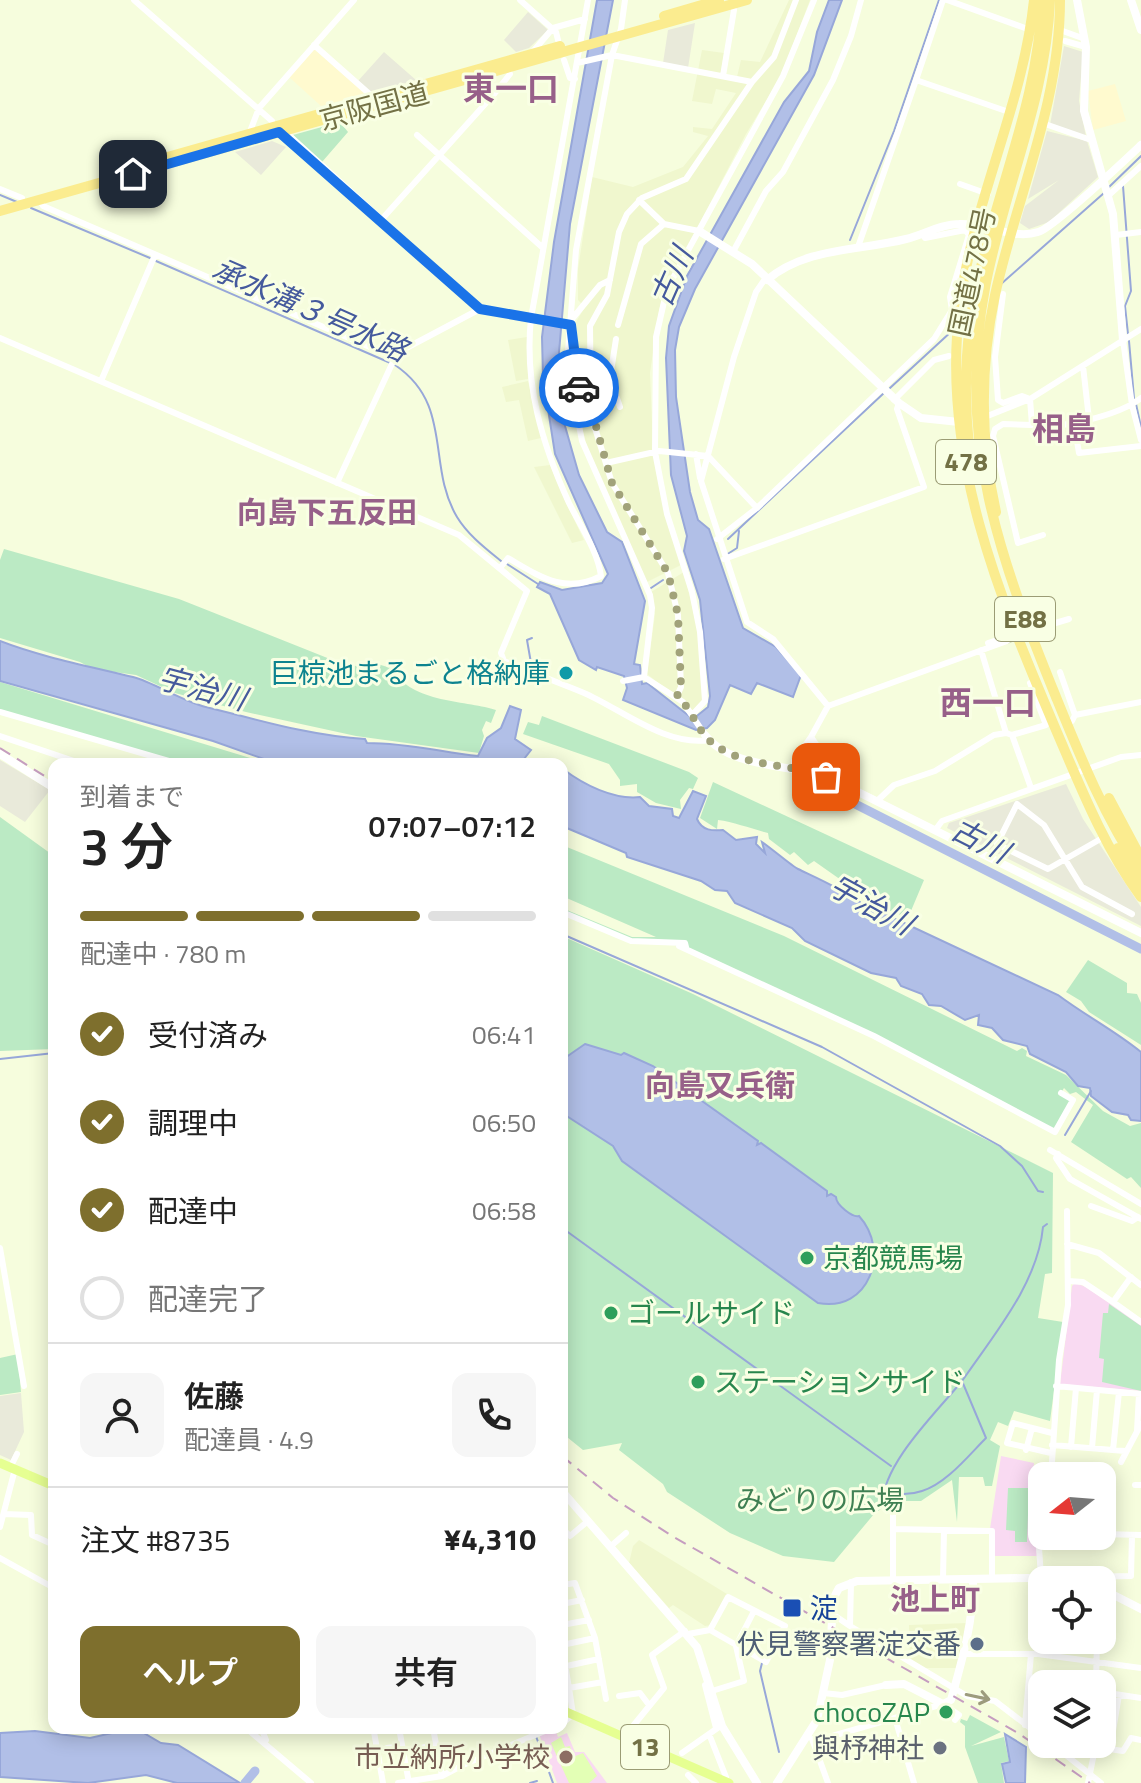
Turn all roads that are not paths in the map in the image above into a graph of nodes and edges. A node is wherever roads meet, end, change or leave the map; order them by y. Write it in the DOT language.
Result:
graph roads {
  1 [pos="134,0"];
  2 [pos="354,0"];
  3 [pos="520,0"];
  4 [pos="588,0"];
  5 [pos="625,0"];
  6 [pos="719,0"];
  7 [pos="747,0"];
  8 [pos="796,0"];
  9 [pos="813,0"];
  10 [pos="861,0"];
  11 [pos="945,0"];
  12 [pos="1034,0"];
  13 [pos="1042,0"];
  14 [pos="1050,0"];
  15 [pos="1060,0"];
  16 [pos="1077,0"];
  17 [pos="1131,0"];
  18 [pos="691,4"];
  19 [pos="734,10"];
  20 [pos="585,19"];
  21 [pos="553,28"];
  22 [pos="1028,30"];
  23 [pos="1057,30"];
  24 [pos="1141,30"];
  25 [pos="616,34"];
  26 [pos="558,40"];
  27 [pos="1065,41"];
  28 [pos="1085,43"];
  29 [pos="582,44"];
  30 [pos="314,45"];
  31 [pos="530,55"];
  32 [pos="610,55"];
  33 [pos="564,60"];
  34 [pos="578,64"];
  35 [pos="508,69"];
  36 [pos="723,76"];
  37 [pos="575,79"];
  38 [pos="916,80"];
  39 [pos="752,82"];
  40 [pos="374,98"];
  41 [pos="259,108"];
  42 [pos="1009,110"];
  43 [pos="272,121"];
  44 [pos="1046,126"];
  45 [pos="279,132"];
  46 [pos="249,134"];
  47 [pos="417,135"];
  48 [pos="291,137"];
  49 [pos="1091,140"];
  50 [pos="1141,145"];
  51 [pos="439,155"];
  52 [pos="312,158"];
  53 [pos="1141,166"];
  54 [pos="1103,177"];
  55 [pos="960,184"];
  56 [pos="0,189"];
  57 [pos="988,194"];
  58 [pos="1109,195"];
  59 [pos="23,200"];
  60 [pos="40,200"];
  61 [pos="639,200"];
  62 [pos="4,206"];
  63 [pos="382,219"];
  64 [pos="664,224"];
  65 [pos="978,227"];
  66 [pos="700,232"];
  67 [pos="1012,232"];
  68 [pos="1141,232"];
  69 [pos="922,234"];
  70 [pos="1116,235"];
  71 [pos="858,247"];
  72 [pos="543,248"];
  73 [pos="733,250"];
  74 [pos="155,256"];
  75 [pos="610,280"];
  76 [pos="766,280"];
  77 [pos="1003,294"];
  78 [pos="480,309"];
  79 [pos="533,318"];
  80 [pos="988,321"];
  81 [pos="570,323"];
  82 [pos="618,325"];
  83 [pos="1141,329"];
  84 [pos="0,338"];
  85 [pos="616,339"];
  86 [pos="1123,340"];
  87 [pos="959,347"];
  88 [pos="976,348"];
  89 [pos="949,356"];
  90 [pos="392,358"];
  91 [pos="1083,366"];
  92 [pos="101,381"];
  93 [pos="881,388"];
  94 [pos="1141,398"];
  95 [pos="1030,399"];
  96 [pos="895,400"];
  97 [pos="590,405"];
  98 [pos="1132,405"];
  99 [pos="620,407"];
  100 [pos="984,417"];
  101 [pos="1089,419"];
  102 [pos="963,420"];
  103 [pos="1074,423"];
  104 [pos="1032,425"];
  105 [pos="1141,440"];
  106 [pos="1141,446"];
  107 [pos="657,452"];
  108 [pos="695,454"];
  109 [pos="708,456"];
  110 [pos="606,463"];
  111 [pos="701,481"];
  112 [pos="337,483"];
  113 [pos="757,508"];
  114 [pos="1043,535"];
  115 [pos="717,539"];
  116 [pos="724,559"];
  117 [pos="502,564"];
  118 [pos="1069,619"];
  119 [pos="1042,627"];
  120 [pos="1011,638"];
  121 [pos="981,650"];
  122 [pos="1060,672"];
  123 [pos="644,677"];
  124 [pos="623,681"];
  125 [pos="1030,683"];
  126 [pos="677,696"];
  127 [pos="1141,702"];
  128 [pos="828,706"];
  129 [pos="0,713"];
  130 [pos="694,716"];
  131 [pos="1073,718"];
  132 [pos="1009,734"];
  133 [pos="0,736"];
  134 [pos="811,737"];
  135 [pos="707,738"];
  136 [pos="0,754"];
  137 [pos="1141,755"];
  138 [pos="65,758"];
  139 [pos="150,758"];
  140 [pos="158,758"];
  141 [pos="1093,766"];
  142 [pos="794,768"];
  143 [pos="1074,772"];
  144 [pos="826,777"];
  145 [pos="48,784"];
  146 [pos="1031,788"];
  147 [pos="1013,795"];
  148 [pos="877,801"];
  149 [pos="1017,804"];
  150 [pos="936,829"];
  151 [pos="1104,837"];
  152 [pos="1141,858"];
  153 [pos="1066,860"];
  154 [pos="1141,871"];
  155 [pos="1141,884"];
  156 [pos="1141,897"];
  157 [pos="1132,914"];
  158 [pos="568,915"];
  159 [pos="1141,933"];
  160 [pos="1061,1093"];
  161 [pos="1050,1150"];
  162 [pos="1058,1154"];
  163 [pos="1141,1204"];
  164 [pos="1091,1206"];
  165 [pos="1067,1217"];
  166 [pos="1140,1218"];
  167 [pos="1067,1244"];
  168 [pos="0,1248"];
  169 [pos="1131,1277"];
  170 [pos="1068,1281"];
  171 [pos="1141,1285"];
  172 [pos="1113,1302"];
  173 [pos="1141,1322"];
  174 [pos="24,1386"];
  175 [pos="1056,1386"];
  176 [pos="1076,1388"];
  177 [pos="1097,1390"];
  178 [pos="1119,1392"];
  179 [pos="1140,1394"];
  180 [pos="1032,1428"];
  181 [pos="1138,1432"];
  182 [pos="1052,1433"];
  183 [pos="1071,1447"];
  184 [pos="1092,1448"];
  185 [pos="1052,1449"];
  186 [pos="1026,1450"];
  187 [pos="1113,1450"];
  188 [pos="1125,1451"];
  189 [pos="17,1454"];
  190 [pos="1052,1462"];
  191 [pos="1121,1462"];
  192 [pos="0,1463"];
  193 [pos="13,1468"];
  194 [pos="48,1483"];
  195 [pos="568,1498"];
  196 [pos="893,1502"];
  197 [pos="4,1514"];
  198 [pos="588,1521"];
  199 [pos="0,1527"];
  200 [pos="893,1529"];
  201 [pos="944,1530"];
  202 [pos="626,1533"];
  203 [pos="568,1534"];
  204 [pos="1116,1534"];
  205 [pos="1132,1535"];
  206 [pos="1141,1535"];
  207 [pos="48,1542"];
  208 [pos="611,1546"];
  209 [pos="0,1558"];
  210 [pos="1028,1577"];
  211 [pos="1116,1577"];
  212 [pos="992,1578"];
  213 [pos="943,1579"];
  214 [pos="973,1579"];
  215 [pos="893,1580"];
  216 [pos="851,1582"];
  217 [pos="568,1584"];
  218 [pos="48,1585"];
  219 [pos="1116,1596"];
  220 [pos="582,1600"];
  221 [pos="568,1603"];
  222 [pos="1141,1609"];
  223 [pos="754,1611"];
  224 [pos="831,1613"];
  225 [pos="589,1620"];
  226 [pos="568,1624"];
  227 [pos="850,1626"];
  228 [pos="710,1630"];
  229 [pos="685,1633"];
  230 [pos="595,1638"];
  231 [pos="568,1644"];
  232 [pos="736,1646"];
  233 [pos="963,1654"];
  234 [pos="1028,1654"];
  235 [pos="1031,1654"];
  236 [pos="1096,1654"];
  237 [pos="599,1659"];
  238 [pos="1096,1662"];
  239 [pos="568,1665"];
  240 [pos="1141,1668"];
  241 [pos="1030,1670"];
  242 [pos="1096,1670"];
  243 [pos="603,1682"];
  244 [pos="886,1685"];
  245 [pos="568,1688"];
  246 [pos="955,1689"];
  247 [pos="712,1691"];
  248 [pos="823,1693"];
  249 [pos="1116,1694"];
  250 [pos="568,1695"];
  251 [pos="1119,1695"];
  252 [pos="619,1696"];
  253 [pos="1141,1698"];
  254 [pos="606,1699"];
  255 [pos="1028,1699"];
  256 [pos="943,1704"];
  257 [pos="649,1705"];
  258 [pos="568,1712"];
  259 [pos="1116,1713"];
  260 [pos="573,1714"];
  261 [pos="895,1718"];
  262 [pos="568,1719"];
  263 [pos="955,1720"];
  264 [pos="1025,1725"];
  265 [pos="719,1727"];
  266 [pos="1028,1727"];
  267 [pos="254,1734"];
  268 [pos="264,1734"];
  269 [pos="374,1734"];
  270 [pos="400,1734"];
  271 [pos="434,1734"];
  272 [pos="534,1734"];
  273 [pos="709,1734"];
  274 [pos="624,1737"];
  275 [pos="812,1739"];
  276 [pos="1141,1740"];
  277 [pos="268,1744"];
  278 [pos="436,1744"];
  279 [pos="402,1746"];
  280 [pos="387,1748"];
  281 [pos="414,1750"];
  282 [pos="1116,1750"];
  283 [pos="682,1753"];
  284 [pos="1070,1758"];
  285 [pos="1093,1758"];
  286 [pos="1090,1774"];
  287 [pos="688,1775"];
  288 [pos="442,1776"];
  289 [pos="727,1780"];
  290 [pos="408,1782"];
  291 [pos="423,1782"];
  292 [pos="311,1783"];
  293 [pos="383,1783"];
  294 [pos="398,1783"];
  295 [pos="696,1783"];
  296 [pos="757,1783"];
  297 [pos="777,1783"];
  298 [pos="828,1783"];
  299 [pos="914,1783"];
  300 [pos="1088,1783"];
  301 [pos="1101,1783"];
  1 -- 41 [label="street"];
  2 -- 30 [label="street"];
  3 -- 21 [label="street"];
  4 -- 20 [label="street"];
  5 -- 25 [label="street"];
  6 -- 18 [label="highway, 京阪国道"];
  7 -- 25 [label="highway, 京阪国道"];
  8 -- 39 [label="street"];
  9 -- 66 [label="street"];
  10 -- 73 [label="street"];
  11 -- 22 [label="street"];
  11 -- 38 [label="street"];
  12 -- 22 [label="highway, 国道478号 / 478"];
  13 -- 102 [label="highway, E88"];
  14 -- 88 [label="highway, E88"];
  15 -- 23 [label="highway, 国道478号 / 478"];
  16 -- 28 [label="street"];
  17 -- 24 [label="street"];
  18 -- 25 [label="highway, 京阪国道"];
  19 -- 36 [label="street"];
  20 -- 21 [label="street"];
  20 -- 29 [label="street"];
  21 -- 26 [label="street"];
  21 -- 31 [label="street"];
  22 -- 42 [label="highway, 国道478号 / 478"];
  22 -- 102 [label="highway"];
  23 -- 28 [label="street"];
  23 -- 44 [label="highway, 国道478号 / 478"];
  23 -- 88 [label="highway"];
  25 -- 29 [label="highway, 京阪国道"];
  25 -- 32 [label="street"];
  27 -- 28 [label="street"];
  28 -- 49 [label="street"];
  29 -- 31 [label="highway, 京阪国道"];
  29 -- 34 [label="street"];
  29 -- 35 [label="highway, 京阪国道"];
  30 -- 40 [label="street"];
  30 -- 41 [label="street"];
  31 -- 40 [label="highway, 京阪国道"];
  32 -- 34 [label="street"];
  32 -- 36 [label="street"];
  32 -- 81 [label="street"];
  33 -- 37 [label="street"];
  34 -- 37 [label="street"];
  35 -- 45 [label="highway, 京阪国道"];
  35 -- 51 [label="street"];
  36 -- 39 [label="street"];
  37 -- 72 [label="street"];
  38 -- 42 [label="street"];
  38 -- 71 [label="street"];
  39 -- 61 [label="street"];
  40 -- 46 [label="highway, 京阪国道"];
  41 -- 43 [label="street"];
  41 -- 46 [label="street"];
  42 -- 57 [label="highway, 国道478号 / 478"];
  44 -- 49 [label="street"];
  44 -- 67 [label="highway, 国道478号 / 478"];
  45 -- 52 [label="street"];
  45 -- 60 [label="highway, 京阪国道"];
  46 -- 59 [label="highway, 京阪国道"];
  47 -- 51 [label="street"];
  48 -- 52 [label="street"];
  49 -- 54 [label="street"];
  50 -- 54 [label="street"];
  51 -- 63 [label="street"];
  51 -- 72 [label="street"];
  52 -- 63 [label="street"];
  53 -- 58 [label="street"];
  54 -- 58 [label="street"];
  54 -- 67 [label="street"];
  55 -- 57 [label="street"];
  56 -- 59 [label="street"];
  57 -- 65 [label="highway, 国道478号 / 478"];
  58 -- 70 [label="street"];
  59 -- 60 [label="highway, 京阪国道"];
  59 -- 62 [label="highway, 京阪国道"];
  60 -- 74 [label="street"];
  61 -- 64 [label="street"];
  61 -- 75 [label="street"];
  63 -- 78 [label="street"];
  64 -- 66 [label="street"];
  64 -- 82 [label="street"];
  65 -- 67 [label="street"];
  65 -- 69 [label="street"];
  65 -- 102 [label="highway, 国道478号 / 478"];
  66 -- 73 [label="street"];
  66 -- 107 [label="street"];
  67 -- 100 [label="highway, 国道478号 / 478"];
  68 -- 70 [label="street"];
  69 -- 71 [label="street"];
  69 -- 93 [label="street"];
  70 -- 86 [label="street"];
  71 -- 76 [label="street"];
  72 -- 79 [label="street"];
  73 -- 76 [label="street"];
  74 -- 90 [label="street"];
  74 -- 92 [label="street"];
  75 -- 81 [label="street"];
  75 -- 97 [label="street"];
  76 -- 93 [label="street"];
  76 -- 109 [label="street"];
  77 -- 95 [label="street"];
  78 -- 79 [label="street"];
  78 -- 90 [label="street"];
  79 -- 81 [label="street"];
  79 -- 117 [label="street"];
  80 -- 87 [label="street"];
  81 -- 97 [label="street"];
  81 -- 123 [label="street"];
  83 -- 86 [label="street"];
  84 -- 92 [label="street"];
  85 -- 99 [label="street"];
  86 -- 91 [label="street"];
  86 -- 98 [label="street"];
  88 -- 154 [label="highway, E88"];
  89 -- 96 [label="street"];
  90 -- 112 [label="street"];
  91 -- 95 [label="street"];
  91 -- 101 [label="street"];
  92 -- 112 [label="street"];
  93 -- 96 [label="street"];
  93 -- 113 [label="street"];
  94 -- 98 [label="street"];
  95 -- 100 [label="street"];
  95 -- 104 [label="street"];
  96 -- 102 [label="street"];
  96 -- 116 [label="street"];
  97 -- 110 [label="street"];
  98 -- 101 [label="street"];
  98 -- 105 [label="street"];
  100 -- 102 [label="street"];
  100 -- 131 [label="highway, 国道478号 / 478"];
  101 -- 103 [label="street"];
  102 -- 120 [label="highway, 国道478号 / 478"];
  102 -- 155 [label="highway, E88"];
  103 -- 104 [label="street"];
  103 -- 106 [label="street"];
  104 -- 114 [label="street"];
  107 -- 108 [label="street"];
  107 -- 110 [label="street"];
  107 -- 130 [label="street"];
  108 -- 109 [label="street"];
  108 -- 111 [label="street"];
  109 -- 111 [label="street"];
  109 -- 113 [label="street"];
  110 -- 126 [label="street"];
  111 -- 115 [label="street"];
  112 -- 117 [label="street"];
  113 -- 115 [label="street"];
  115 -- 116 [label="street"];
  116 -- 128 [label="street"];
  117 -- 135 [label="street"];
  118 -- 119 [label="street"];
  120 -- 121 [label="street"];
  120 -- 143 [label="highway, 国道478号 / 478"];
  121 -- 128 [label="street"];
  121 -- 132 [label="street"];
  122 -- 131 [label="street"];
  123 -- 124 [label="street"];
  123 -- 126 [label="street"];
  125 -- 132 [label="street"];
  126 -- 130 [label="street"];
  127 -- 131 [label="street"];
  128 -- 134 [label="street"];
  129 -- 139 [label="street"];
  129 -- 140 [label="street"];
  130 -- 135 [label="street"];
  131 -- 141 [label="highway, 国道478号 / 478"];
  132 -- 146 [label="street"];
  132 -- 148 [label="street"];
  133 -- 138 [label="street"];
  134 -- 142 [label="street"];
  134 -- 144 [label="street"];
  135 -- 142 [label="street"];
  136 -- 145 [label="street"];
  137 -- 141 [label="street"];
  141 -- 143 [label="street"];
  141 -- 152 [label="highway, 国道478号 / 478"];
  142 -- 144 [label="street"];
  143 -- 146 [label="street"];
  143 -- 151 [label="highway, 国道478号 / 478"];
  144 -- 148 [label="street"];
  146 -- 147 [label="street"];
  147 -- 149 [label="street"];
  147 -- 150 [label="street"];
  148 -- 150 [label="street"];
  149 -- 153 [label="street"];
  149 -- 153 [label="street"];
  150 -- 159 [label="street"];
  151 -- 153 [label="street"];
  151 -- 156 [label="highway, 国道478号 / 478"];
  153 -- 157 [label="street"];
  158 -- 160 [label="street"];
  161 -- 162 [label="street"];
  162 -- 163 [label="street"];
  162 -- 166 [label="street"];
  164 -- 166 [label="street"];
  165 -- 167 [label="street"];
  167 -- 169 [label="street"];
  167 -- 170 [label="street"];
  168 -- 174 [label="street"];
  169 -- 171 [label="street"];
  169 -- 172 [label="street"];
  170 -- 172 [label="street"];
  170 -- 175 [label="street"];
  172 -- 173 [label="street"];
  175 -- 176 [label="street"];
  175 -- 182 [label="street"];
  176 -- 177 [label="street"];
  176 -- 183 [label="street"];
  177 -- 178 [label="street"];
  177 -- 184 [label="street"];
  178 -- 179 [label="street"];
  178 -- 187 [label="street"];
  179 -- 181 [label="street"];
  180 -- 182 [label="street"];
  180 -- 186 [label="street"];
  180 -- 186 [label="street"];
  181 -- 188 [label="street"];
  182 -- 185 [label="street"];
  183 -- 184 [label="street"];
  183 -- 185 [label="street"];
  184 -- 187 [label="street"];
  185 -- 186 [label="street"];
  185 -- 190 [label="street"];
  187 -- 188 [label="street"];
  188 -- 191 [label="street"];
  189 -- 193 [label="street"];
  192 -- 193 [label="main road"];
  193 -- 194 [label="main road"];
  193 -- 197 [label="street"];
  195 -- 198 [label="street"];
  196 -- 200 [label="street"];
  197 -- 199 [label="street"];
  197 -- 207 [label="street"];
  198 -- 203 [label="street"];
  198 -- 208 [label="street"];
  200 -- 201 [label="street"];
  200 -- 215 [label="street"];
  201 -- 212 [label="street"];
  201 -- 213 [label="street"];
  202 -- 208 [label="street"];
  204 -- 205 [label="street"];
  205 -- 206 [label="street"];
  205 -- 211 [label="street"];
  208 -- 229 [label="street"];
  209 -- 218 [label="street"];
  210 -- 212 [label="street"];
  212 -- 214 [label="street"];
  213 -- 214 [label="street"];
  213 -- 215 [label="street"];
  214 -- 233 [label="street"];
  215 -- 216 [label="street"];
  216 -- 224 [label="street"];
  216 -- 227 [label="street"];
  217 -- 220 [label="street"];
  219 -- 222 [label="street"];
  220 -- 221 [label="street"];
  220 -- 225 [label="street"];
  223 -- 228 [label="street"];
  223 -- 232 [label="street"];
  223 -- 232 [label="street"];
  224 -- 227 [label="street"];
  224 -- 248 [label="street"];
  225 -- 226 [label="street"];
  225 -- 230 [label="street"];
  227 -- 246 [label="street"];
  228 -- 229 [label="street"];
  228 -- 232 [label="street"];
  229 -- 247 [label="street"];
  229 -- 257 [label="street"];
  229 -- 265 [label="street"];
  230 -- 231 [label="street"];
  230 -- 237 [label="street"];
  232 -- 247 [label="street"];
  233 -- 234 [label="street"];
  233 -- 246 [label="street"];
  235 -- 238 [label="street"];
  235 -- 241 [label="street"];
  236 -- 238 [label="street"];
  237 -- 239 [label="street"];
  237 -- 243 [label="street"];
  238 -- 240 [label="street"];
  238 -- 242 [label="street"];
  243 -- 245 [label="street"];
  243 -- 254 [label="street"];
  244 -- 248 [label="street"];
  244 -- 256 [label="street"];
  246 -- 256 [label="street"];
  246 -- 264 [label="street, one-way"];
  247 -- 265 [label="street"];
  248 -- 275 [label="street"];
  249 -- 251 [label="street"];
  250 -- 260 [label="street"];
  251 -- 253 [label="street"];
  251 -- 259 [label="street"];
  252 -- 257 [label="street"];
  255 -- 264 [label="street"];
  256 -- 261 [label="street"];
  256 -- 263 [label="street"];
  257 -- 274 [label="street"];
  258 -- 260 [label="main road, 13"];
  260 -- 262 [label="street"];
  260 -- 274 [label="main road, 13"];
  261 -- 275 [label="street"];
  261 -- 299 [label="street"];
  264 -- 266 [label="street"];
  265 -- 273 [label="street"];
  265 -- 296 [label="street"];
  267 -- 277 [label="street"];
  268 -- 277 [label="street"];
  269 -- 293 [label="street"];
  270 -- 279 [label="street"];
  271 -- 278 [label="street"];
  272 -- 288 [label="street"];
  273 -- 283 [label="street"];
  273 -- 289 [label="street"];
  274 -- 289 [label="main road, 13"];
  275 -- 297 [label="street"];
  275 -- 298 [label="street"];
  276 -- 282 [label="street"];
  277 -- 292 [label="street"];
  278 -- 281 [label="street"];
  278 -- 288 [label="street"];
  279 -- 280 [label="street"];
  279 -- 290 [label="street"];
  284 -- 286 [label="street"];
  285 -- 286 [label="street"];
  286 -- 300 [label="street"];
  286 -- 301 [label="street"];
  287 -- 295 [label="street"];
  288 -- 291 [label="street"];
  290 -- 291 [label="street"];
  290 -- 294 [label="street"];
}
